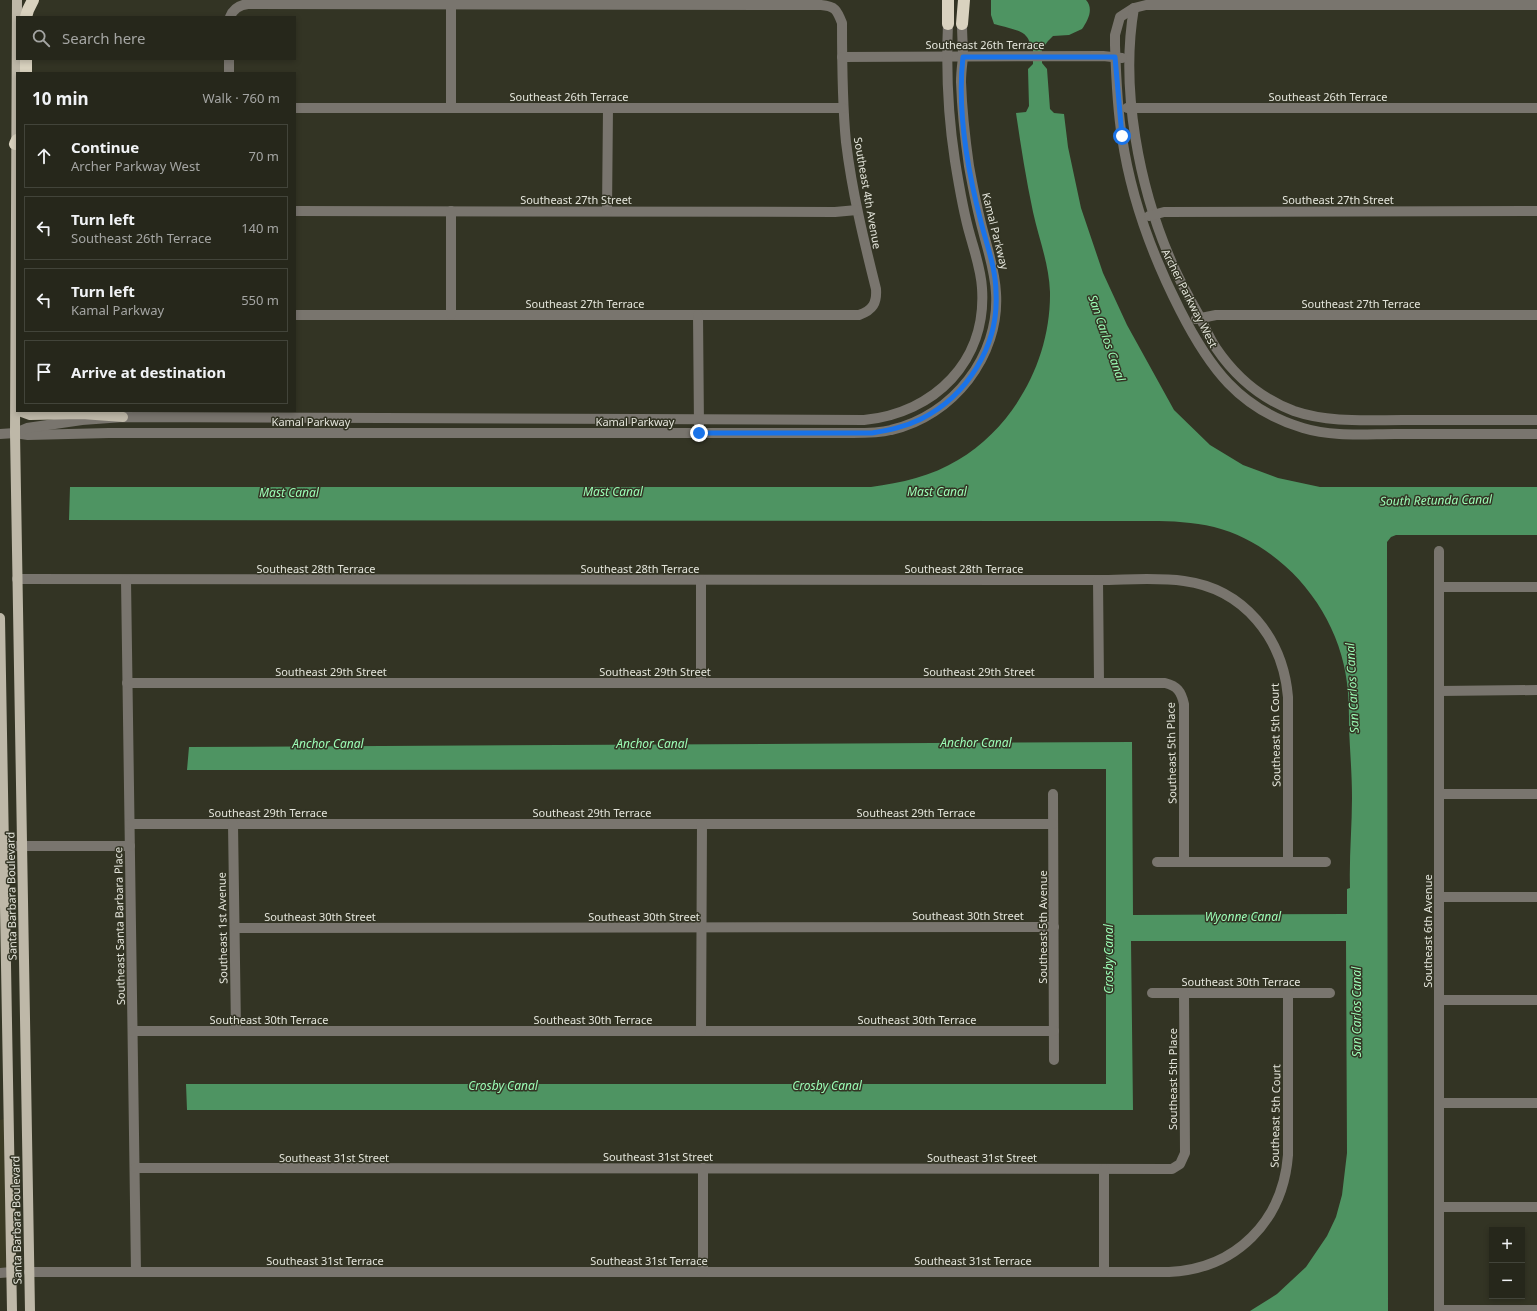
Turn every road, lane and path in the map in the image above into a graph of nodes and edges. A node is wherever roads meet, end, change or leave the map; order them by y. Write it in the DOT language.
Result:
graph roads {
  1 [pos="17,0"];
  2 [pos="33,0"];
  3 [pos="948,0"];
  4 [pos="964,0"];
  5 [pos="451,5"];
  6 [pos="1537,5"];
  7 [pos="1134,8"];
  8 [pos="17,16"];
  9 [pos="26,16"];
  10 [pos="230,16"];
  11 [pos="948,24"];
  12 [pos="962,24"];
  13 [pos="842,57"];
  14 [pos="947,57"];
  15 [pos="963,57"];
  16 [pos="1115,57"];
  17 [pos="1129,58"];
  18 [pos="17,60"];
  19 [pos="26,60"];
  20 [pos="229,60"];
  21 [pos="16,72"];
  22 [pos="26,72"];
  23 [pos="229,72"];
  24 [pos="1119,107"];
  25 [pos="296,108"];
  26 [pos="451,108"];
  27 [pos="608,108"];
  28 [pos="843,108"];
  29 [pos="1537,108"];
  30 [pos="1132,109"];
  31 [pos="16,142"];
  32 [pos="857,210"];
  33 [pos="16,211"];
  34 [pos="296,211"];
  35 [pos="451,211"];
  36 [pos="607,211"];
  37 [pos="1537,212"];
  38 [pos="1154,214"];
  39 [pos="1141,219"];
  40 [pos="873,307"];
  41 [pos="296,315"];
  42 [pos="451,315"];
  43 [pos="698,315"];
  44 [pos="1537,315"];
  45 [pos="1200,318"];
  46 [pos="1186,322"];
  47 [pos="17,412"];
  48 [pos="24,412"];
  49 [pos="123,414"];
  50 [pos="699,420"];
  51 [pos="1537,420"];
  52 [pos="15,433"];
  53 [pos="123,433"];
  54 [pos="699,433"];
  55 [pos="0,434"];
  56 [pos="1537,434"];
  57 [pos="1439,551"];
  58 [pos="17,580"];
  59 [pos="126,580"];
  60 [pos="701,580"];
  61 [pos="1098,580"];
  62 [pos="1440,587"];
  63 [pos="1537,587"];
  64 [pos="1253,616"];
  65 [pos="0,618"];
  66 [pos="1099,682"];
  67 [pos="127,683"];
  68 [pos="701,683"];
  69 [pos="1439,690"];
  70 [pos="1537,690"];
  71 [pos="1181,692"];
  72 [pos="1054,794"];
  73 [pos="1439,794"];
  74 [pos="1537,794"];
  75 [pos="130,824"];
  76 [pos="233,824"];
  77 [pos="702,824"];
  78 [pos="1054,824"];
  79 [pos="2,846"];
  80 [pos="22,846"];
  81 [pos="130,846"];
  82 [pos="1157,862"];
  83 [pos="1184,862"];
  84 [pos="1288,862"];
  85 [pos="1326,862"];
  86 [pos="1439,897"];
  87 [pos="1537,897"];
  88 [pos="1054,927"];
  89 [pos="235,928"];
  90 [pos="701,928"];
  91 [pos="1152,993"];
  92 [pos="1184,993"];
  93 [pos="1288,993"];
  94 [pos="1330,993"];
  95 [pos="1439,1000"];
  96 [pos="1537,1000"];
  97 [pos="236,1030"];
  98 [pos="133,1031"];
  99 [pos="701,1031"];
  100 [pos="1054,1031"];
  101 [pos="1054,1060"];
  102 [pos="1439,1103"];
  103 [pos="1537,1103"];
  104 [pos="1180,1164"];
  105 [pos="135,1168"];
  106 [pos="703,1168"];
  107 [pos="1104,1169"];
  108 [pos="1439,1207"];
  109 [pos="1537,1207"];
  110 [pos="1258,1231"];
  111 [pos="11,1272"];
  112 [pos="29,1272"];
  113 [pos="136,1272"];
  114 [pos="703,1272"];
  115 [pos="1104,1272"];
  116 [pos="0,1273"];
  117 [pos="1537,1310"];
  118 [pos="12,1311"];
  119 [pos="30,1311"];
  120 [pos="1439,1311"];
  1 -- 8 [label="main road, Santa Barbara Boulevard"];
  2 -- 9 [label="highway"];
  3 -- 11 [label="highway"];
  4 -- 12 [label="highway"];
  5 -- 10 [label="street"];
  5 -- 13 [label="street, Southeast 4th Avenue"];
  5 -- 26 [label="street"];
  6 -- 7 [label="street"];
  7 -- 16 [label="street, Archer Parkway West"];
  7 -- 17 [label="street, Archer Parkway West"];
  11 -- 14 [label="street, Kamal Parkway"];
  12 -- 15 [label="street, Kamal Parkway"];
  13 -- 14 [label="street, Southeast 26th Terrace"];
  13 -- 28 [label="street, Southeast 4th Avenue"];
  14 -- 15 [label="street, Southeast 26th Terrace"];
  14 -- 50 [label="street, Kamal Parkway"];
  15 -- 16 [label="street, Southeast 26th Terrace"];
  15 -- 54 [label="street, Kamal Parkway"];
  16 -- 17 [label="street, Southeast 26th Terrace"];
  16 -- 24 [label="street, Archer Parkway West"];
  17 -- 30 [label="street, Archer Parkway West"];
  18 -- 21 [label="main road, Santa Barbara Boulevard"];
  19 -- 22 [label="highway"];
  20 -- 23 [label="street"];
  24 -- 30 [label="street, Southeast 26th Terrace"];
  24 -- 39 [label="street, Archer Parkway West"];
  25 -- 26 [label="street, Southeast 26th Terrace"];
  26 -- 27 [label="street, Southeast 26th Terrace"];
  27 -- 28 [label="street, Southeast 26th Terrace"];
  27 -- 36 [label="street"];
  28 -- 32 [label="street, Southeast 4th Avenue"];
  29 -- 30 [label="street, Southeast 26th Terrace"];
  30 -- 38 [label="street, Archer Parkway West"];
  31 -- 33 [label="main road, Santa Barbara Boulevard"];
  32 -- 36 [label="street, Southeast 27th Street"];
  32 -- 40 [label="street, Southeast 4th Avenue"];
  34 -- 35 [label="street, Southeast 27th Street"];
  35 -- 36 [label="street, Southeast 27th Street"];
  35 -- 42 [label="street"];
  37 -- 38 [label="street, Southeast 27th Street"];
  38 -- 39 [label="street, Southeast 27th Street"];
  38 -- 45 [label="street, Archer Parkway West"];
  39 -- 46 [label="street, Archer Parkway West"];
  40 -- 43 [label="street, Southeast 27th Terrace"];
  41 -- 42 [label="street, Southeast 27th Terrace"];
  42 -- 43 [label="street, Southeast 27th Terrace"];
  43 -- 50 [label="street"];
  44 -- 45 [label="street, Southeast 27th Terrace"];
  45 -- 46 [label="street, Southeast 27th Terrace"];
  45 -- 51 [label="street, Archer Parkway West"];
  46 -- 56 [label="street, Archer Parkway West"];
  47 -- 52 [label="main road, Santa Barbara Boulevard"];
  48 -- 49 [label="main road"];
  49 -- 50 [label="street, Kamal Parkway"];
  49 -- 52 [label="street, Kamal Parkway"];
  49 -- 53 [label="street"];
  50 -- 54 [label="street"];
  52 -- 53 [label="street, Kamal Parkway"];
  52 -- 55 [label="street, Kamal Parkway"];
  52 -- 58 [label="main road, Santa Barbara Boulevard"];
  53 -- 54 [label="street, Kamal Parkway"];
  57 -- 62 [label="street, Southeast 6th Avenue"];
  58 -- 59 [label="street, Southeast 28th Terrace"];
  58 -- 80 [label="main road, Santa Barbara Boulevard"];
  59 -- 60 [label="street, Southeast 28th Terrace"];
  59 -- 67 [label="street, Southeast Santa Barbara Place"];
  60 -- 61 [label="street, Southeast 28th Terrace"];
  60 -- 68 [label="street"];
  61 -- 64 [label="street, Southeast 28th Terrace"];
  61 -- 66 [label="street"];
  62 -- 63 [label="street"];
  62 -- 69 [label="street, Southeast 6th Avenue"];
  64 -- 84 [label="street, Southeast 5th Court"];
  65 -- 79 [label="main road, Santa Barbara Boulevard"];
  66 -- 68 [label="street, Southeast 29th Street"];
  66 -- 71 [label="street, Southeast 29th Street"];
  67 -- 68 [label="street, Southeast 29th Street"];
  67 -- 75 [label="street, Southeast Santa Barbara Place"];
  69 -- 70 [label="street"];
  69 -- 73 [label="street, Southeast 6th Avenue"];
  71 -- 83 [label="street, Southeast 5th Place"];
  72 -- 78 [label="street, Southeast 5th Avenue"];
  73 -- 74 [label="street"];
  73 -- 86 [label="street, Southeast 6th Avenue"];
  75 -- 76 [label="street, Southeast 29th Terrace"];
  75 -- 81 [label="street, Southeast Santa Barbara Place"];
  76 -- 77 [label="street, Southeast 29th Terrace"];
  76 -- 89 [label="street, Southeast 1st Avenue"];
  77 -- 78 [label="street, Southeast 29th Terrace"];
  77 -- 90 [label="street"];
  78 -- 88 [label="street, Southeast 5th Avenue"];
  79 -- 80 [label="street"];
  79 -- 111 [label="main road, Santa Barbara Boulevard"];
  80 -- 81 [label="street"];
  80 -- 112 [label="main road, Santa Barbara Boulevard"];
  81 -- 98 [label="street, Southeast Santa Barbara Place"];
  82 -- 83 [label="street"];
  83 -- 84 [label="street"];
  84 -- 85 [label="street"];
  86 -- 87 [label="street"];
  86 -- 95 [label="street, Southeast 6th Avenue"];
  88 -- 90 [label="street, Southeast 30th Street"];
  88 -- 100 [label="street, Southeast 5th Avenue"];
  89 -- 90 [label="street, Southeast 30th Street"];
  89 -- 97 [label="street, Southeast 1st Avenue"];
  90 -- 99 [label="street"];
  91 -- 92 [label="street, Southeast 30th Terrace"];
  92 -- 93 [label="street, Southeast 30th Terrace"];
  92 -- 104 [label="street, Southeast 5th Place"];
  93 -- 94 [label="street, Southeast 30th Terrace"];
  93 -- 110 [label="street, Southeast 5th Court"];
  95 -- 96 [label="street"];
  95 -- 102 [label="street, Southeast 6th Avenue"];
  97 -- 98 [label="street, Southeast 30th Terrace"];
  97 -- 99 [label="street, Southeast 30th Terrace"];
  98 -- 105 [label="street, Southeast Santa Barbara Place"];
  99 -- 100 [label="street, Southeast 30th Terrace"];
  100 -- 101 [label="street, Southeast 5th Avenue"];
  102 -- 103 [label="street"];
  102 -- 108 [label="street, Southeast 6th Avenue"];
  104 -- 107 [label="street, Southeast 31st Street"];
  105 -- 106 [label="street, Southeast 31st Street"];
  105 -- 113 [label="street, Southeast Santa Barbara Place"];
  106 -- 107 [label="street, Southeast 31st Street"];
  106 -- 114 [label="street"];
  107 -- 115 [label="street"];
  108 -- 109 [label="street"];
  108 -- 120 [label="street, Southeast 6th Avenue"];
  110 -- 115 [label="street, Southeast 31st Terrace"];
  111 -- 116 [label="street"];
  111 -- 118 [label="main road, Santa Barbara Boulevard"];
  112 -- 113 [label="street, Southeast 31st Terrace"];
  112 -- 119 [label="main road, Santa Barbara Boulevard"];
  113 -- 114 [label="street, Southeast 31st Terrace"];
  114 -- 115 [label="street, Southeast 31st Terrace"];
  117 -- 120 [label="street"];
}
